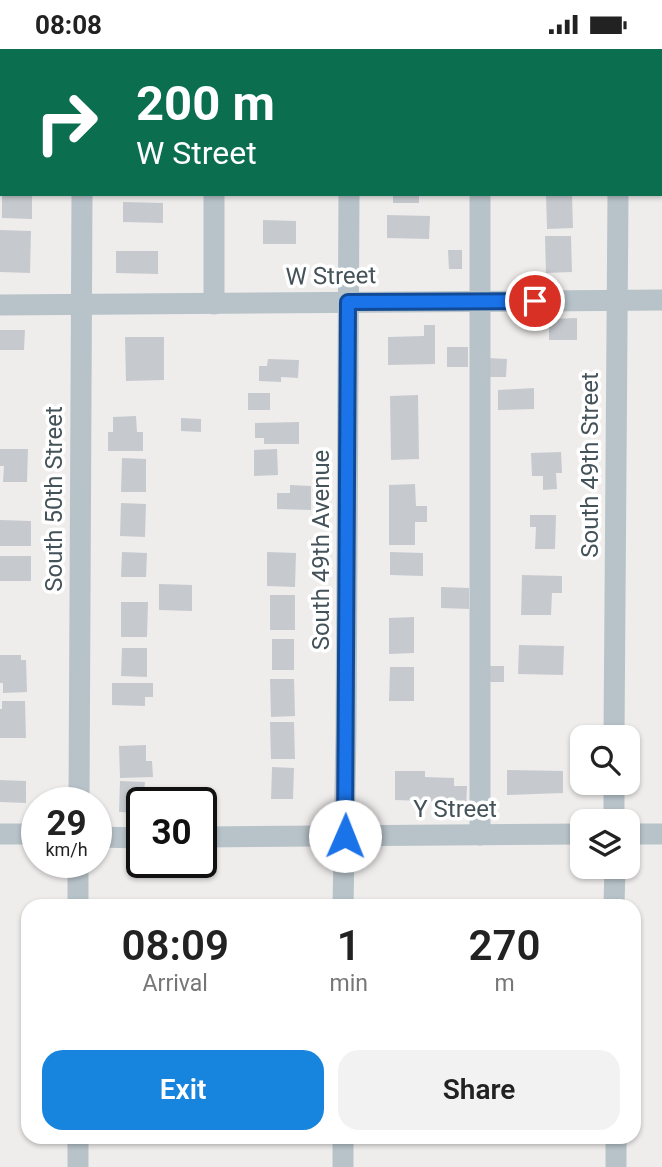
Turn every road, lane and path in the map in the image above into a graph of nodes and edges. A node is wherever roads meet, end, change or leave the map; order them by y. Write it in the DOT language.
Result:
graph roads {
  1 [pos="82,196"];
  2 [pos="214,196"];
  3 [pos="349,196"];
  4 [pos="481,196"];
  5 [pos="618,196"];
  6 [pos="662,300"];
  7 [pos="480,301"];
  8 [pos="617,301"];
  9 [pos="348,302"];
  10 [pos="81,304"];
  11 [pos="214,304"];
  12 [pos="0,305"];
  13 [pos="614,725"];
  14 [pos="79,787"];
  15 [pos="0,834"];
  16 [pos="21,834"];
  17 [pos="570,834"];
  18 [pos="640,834"];
  19 [pos="662,834"];
  20 [pos="480,835"];
  21 [pos="345,836"];
  22 [pos="217,837"];
  23 [pos="78,878"];
  24 [pos="615,879"];
  25 [pos="78,899"];
  26 [pos="343,899"];
  27 [pos="614,899"];
  28 [pos="78,1144"];
  29 [pos="343,1144"];
  30 [pos="616,1144"];
  31 [pos="78,1167"];
  32 [pos="343,1167"];
  33 [pos="616,1167"];
  1 -- 10 [label="street, South 50th Street"];
  2 -- 11 [label="street"];
  3 -- 9 [label="street, South 49th Avenue"];
  4 -- 7 [label="street"];
  5 -- 8 [label="street, South 49th Street"];
  6 -- 8 [label="street, W Street"];
  7 -- 8 [label="street, W Street"];
  7 -- 9 [label="street, W Street"];
  7 -- 20 [label="street"];
  8 -- 13 [label="street, South 49th Street"];
  9 -- 11 [label="street, W Street"];
  9 -- 21 [label="street, South 49th Avenue"];
  10 -- 11 [label="street, W Street"];
  10 -- 12 [label="street, W Street"];
  10 -- 14 [label="street, South 50th Street"];
  15 -- 16 [label="street"];
  17 -- 20 [label="street, Y Street"];
  18 -- 19 [label="street"];
  20 -- 21 [label="street, Y Street"];
  21 -- 22 [label="street, Y Street"];
  21 -- 26 [label="street, South 49th Avenue"];
  23 -- 25 [label="street"];
  24 -- 27 [label="street"];
  28 -- 31 [label="street"];
  29 -- 32 [label="street"];
  30 -- 33 [label="street"];
}
